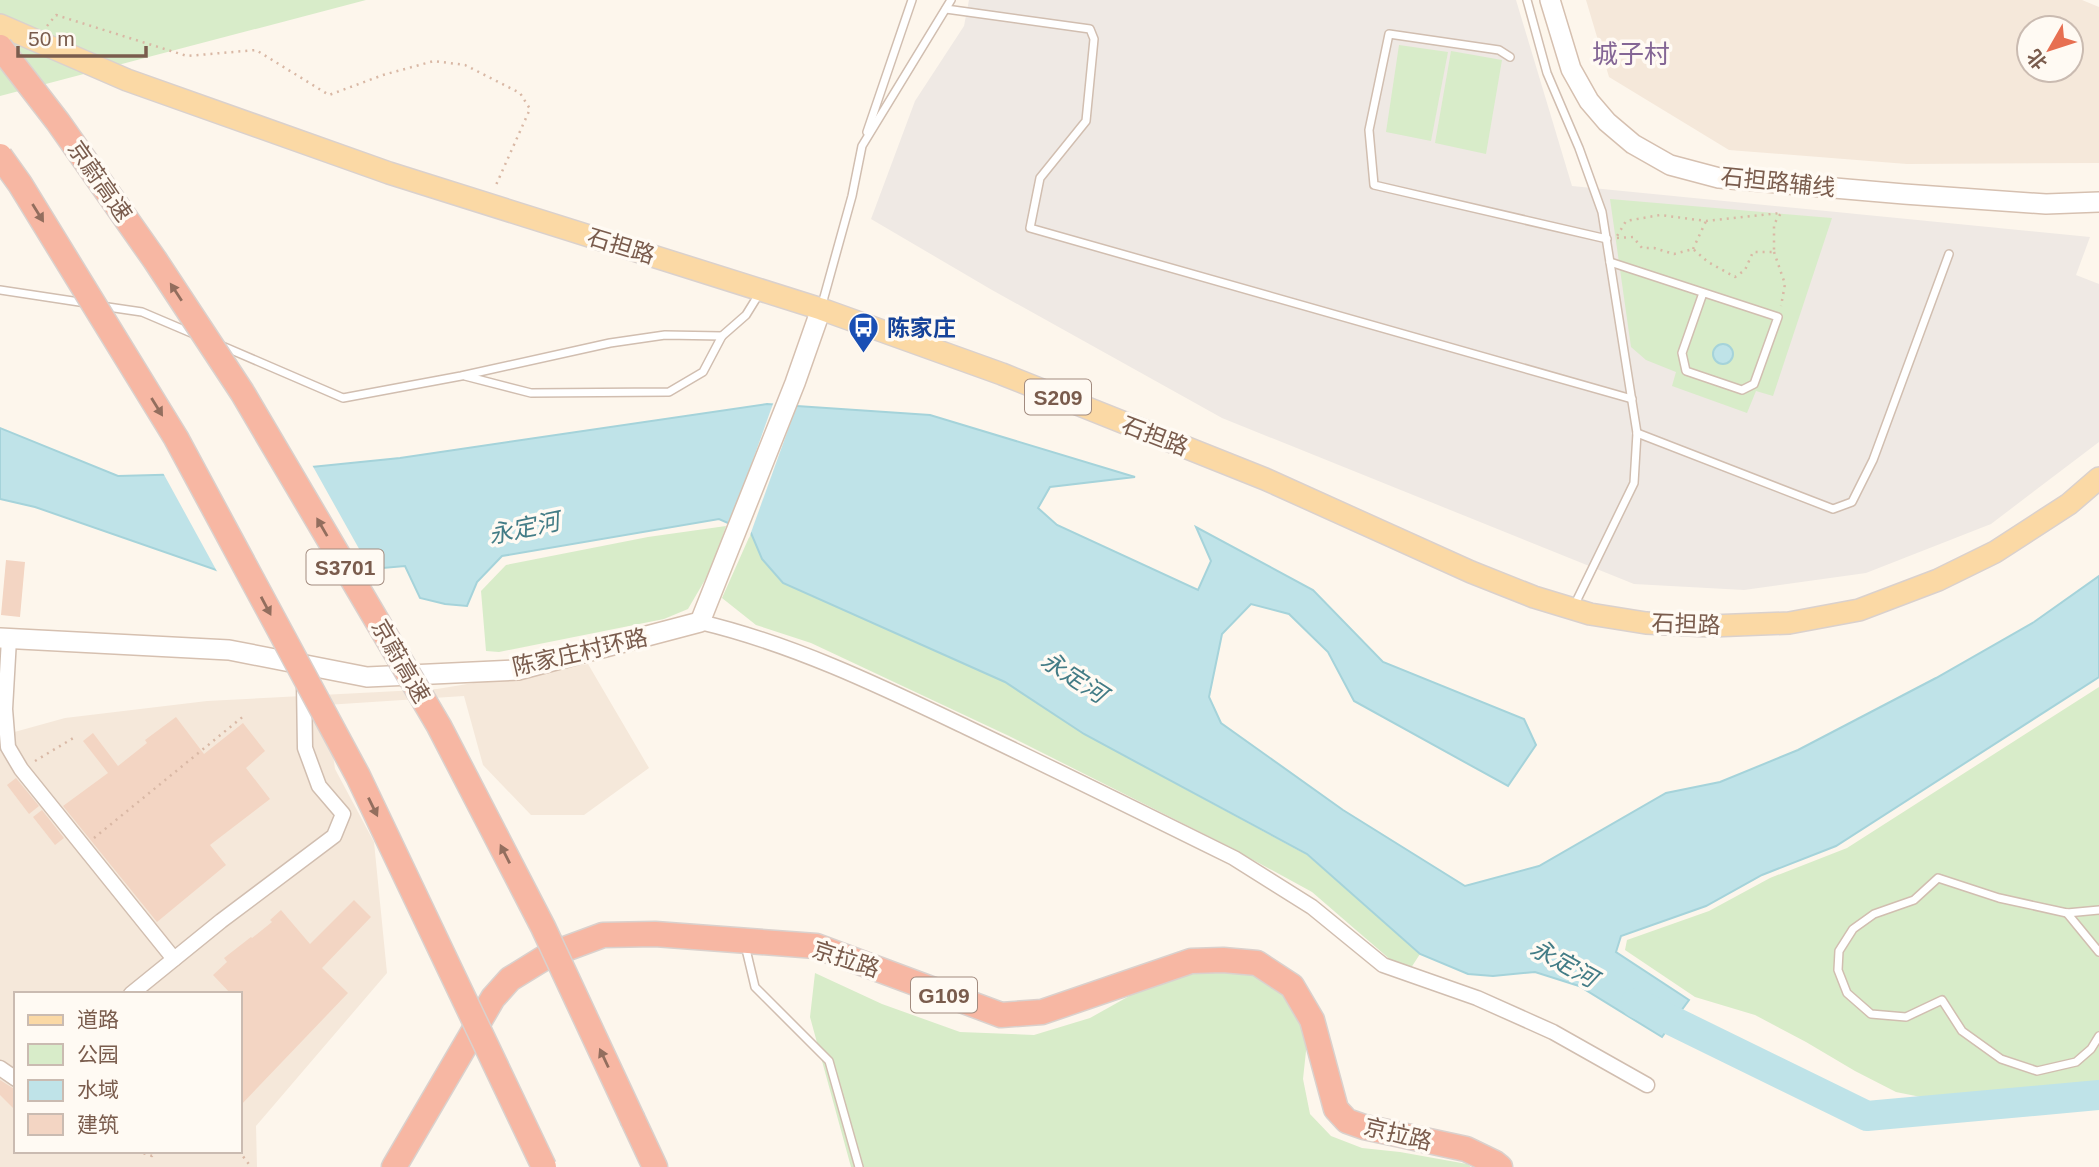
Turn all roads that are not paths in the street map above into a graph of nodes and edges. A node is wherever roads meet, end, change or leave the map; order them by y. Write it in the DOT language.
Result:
graph roads {
  1 [pos="912,0"];
  2 [pos="951,0"];
  3 [pos="1527,0"];
  4 [pos="1550,0"];
  5 [pos="946,9"];
  6 [pos="0,25"];
  7 [pos="0,47"];
  8 [pos="1510,57"];
  9 [pos="862,146"];
  10 [pos="0,156"];
  11 [pos="2099,202"];
  12 [pos="1607,239"];
  13 [pos="1949,254"];
  14 [pos="1610,262"];
  15 [pos="0,290"];
  16 [pos="761,290"];
  17 [pos="1703,293"];
  18 [pos="821,309"];
  19 [pos="722,336"];
  20 [pos="461,376"];
  21 [pos="1632,399"];
  22 [pos="1637,433"];
  23 [pos="2099,478"];
  24 [pos="1573,609"];
  25 [pos="700,622"];
  26 [pos="4,639"];
  27 [pos="304,664"];
  28 [pos="2099,910"];
  29 [pos="2067,913"];
  30 [pos="744,941"];
  31 [pos="2099,952"];
  32 [pos="174,959"];
  33 [pos="133,992"];
  34 [pos="2099,1036"];
  35 [pos="1647,1085"];
  36 [pos="394,1167"];
  37 [pos="544,1167"];
  38 [pos="654,1167"];
  39 [pos="859,1167"];
  40 [pos="1500,1167"];
  1 -- 9 [label="lane"];
  2 -- 5 [label="lane"];
  3 -- 12 [label="lane"];
  4 -- 11 [label="street, 石担路辅线"];
  5 -- 9 [label="lane"];
  5 -- 21 [label="lane"];
  6 -- 16 [label="main road, 石担路 / S209"];
  38 -- 7 [label="highway, 京蔚高速 / S3701, one-way, bridge"];
  8 -- 12 [label="lane"];
  9 -- 18 [label="lane"];
  10 -- 37 [label="highway, one-way, bridge"];
  12 -- 14 [label="lane"];
  13 -- 22 [label="lane"];
  14 -- 17 [label="lane"];
  14 -- 21 [label="lane"];
  15 -- 20 [label="lane"];
  16 -- 18 [label="main road, 石担路 / S209"];
  16 -- 19 [label="lane"];
  17 -- 17 [label="lane"];
  18 -- 24 [label="main road, 石担路 / S209"];
  18 -- 25 [label="street"];
  19 -- 20 [label="lane"];
  19 -- 20 [label="lane"];
  21 -- 22 [label="lane"];
  22 -- 24 [label="lane"];
  23 -- 24 [label="main road, 石担路 / S209"];
  25 -- 27 [label="street, 陈家庄村环路"];
  25 -- 35 [label="street"];
  26 -- 27 [label="street, 陈家庄村环路"];
  26 -- 32 [label="street"];
  27 -- 32 [label="street"];
  28 -- 29 [label="lane"];
  29 -- 31 [label="lane"];
  29 -- 34 [label="lane"];
  30 -- 36 [label="highway, 京拉路 / G109"];
  30 -- 39 [label="lane"];
  30 -- 40 [label="highway, 京拉路 / G109"];
  32 -- 33 [label="street"];
}
